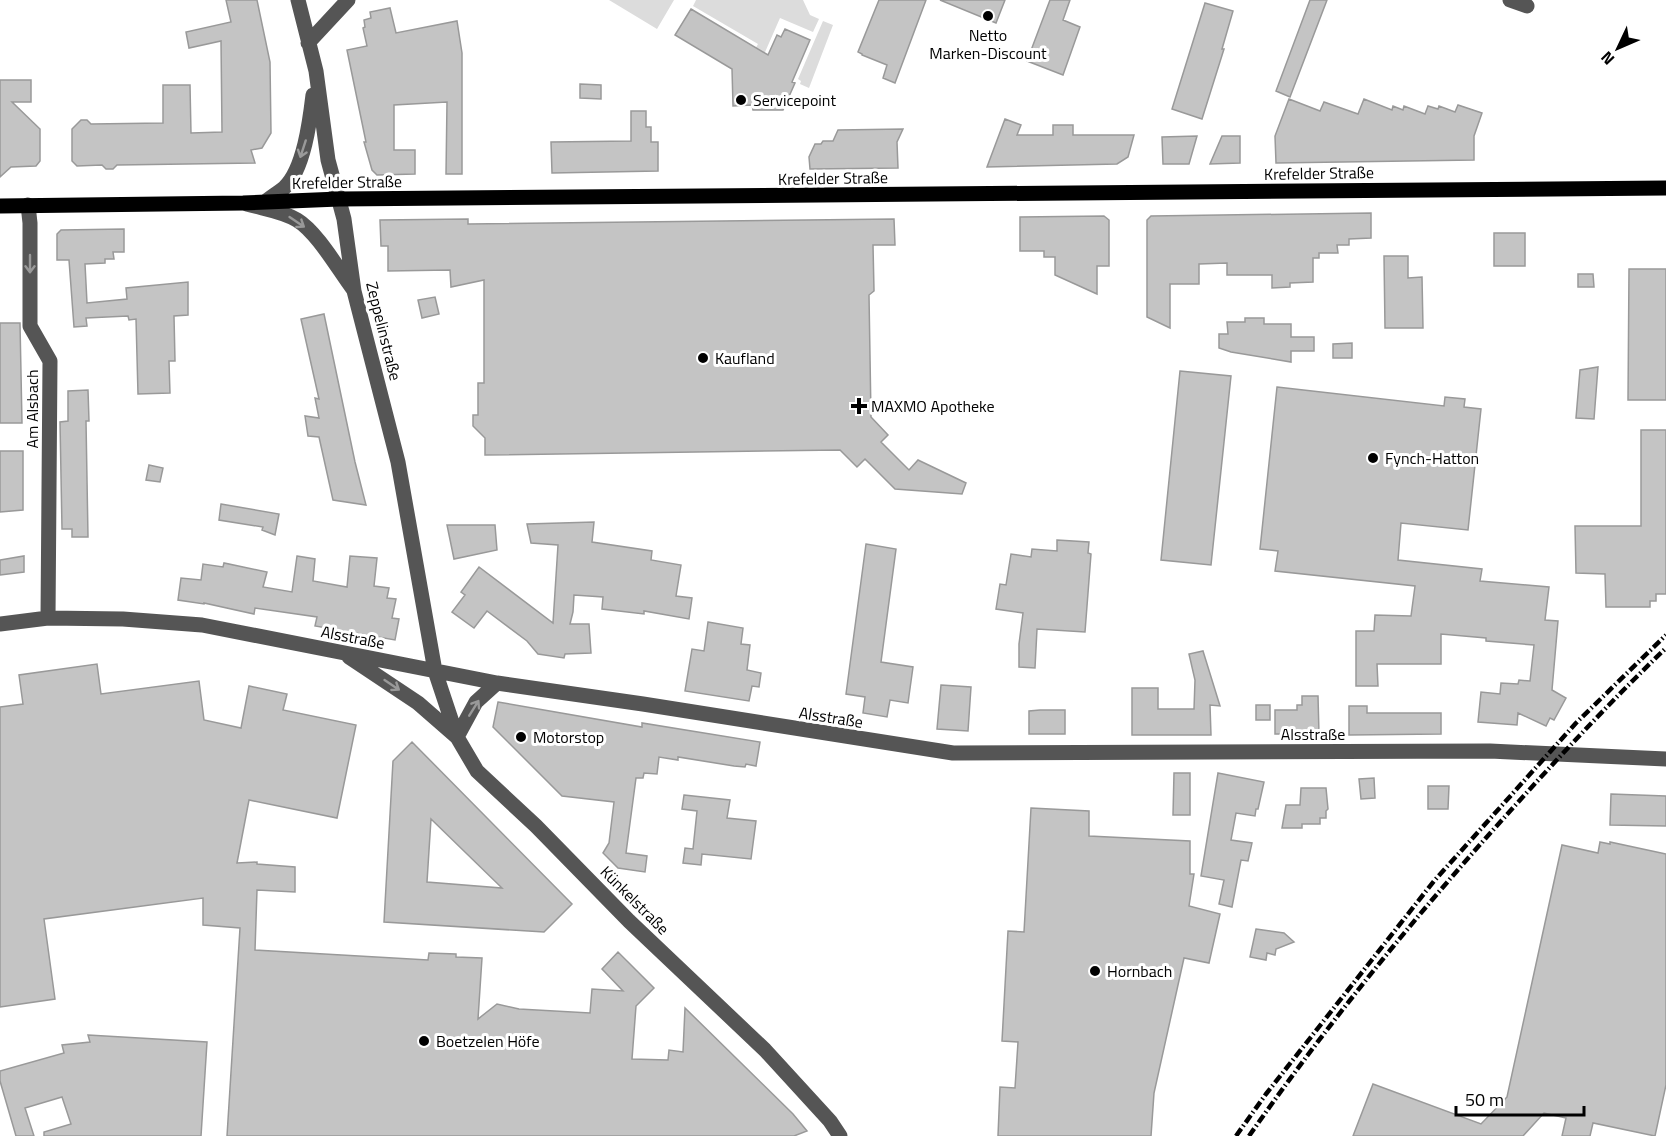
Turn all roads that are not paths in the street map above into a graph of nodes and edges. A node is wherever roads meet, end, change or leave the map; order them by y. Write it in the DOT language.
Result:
graph roads {
  1 [pos="298,0"];
  2 [pos="348,0"];
  3 [pos="1510,0"];
  4 [pos="1527,6"];
  5 [pos="308,43"];
  6 [pos="316,71"];
  7 [pos="1666,188"];
  8 [pos="339,200"];
  9 [pos="265,202"];
  10 [pos="243,203"];
  11 [pos="0,206"];
  12 [pos="28,206"];
  13 [pos="354,291"];
  14 [pos="48,618"];
  15 [pos="0,624"];
  16 [pos="343,653"];
  17 [pos="435,671"];
  18 [pos="497,683"];
  19 [pos="457,738"];
  20 [pos="1666,759"];
  21 [pos="840,1136"];
  1 -- 5 [label="street, Zeppelinstraße"];
  2 -- 5 [label="street"];
  3 -- 4 [label="street"];
  5 -- 6 [label="street, Zeppelinstraße"];
  6 -- 8 [label="street, Zeppelinstraße"];
  6 -- 9 [label="street, one-way"];
  7 -- 8 [label="main road, Krefelder Straße"];
  8 -- 9 [label="main road, Krefelder Straße"];
  8 -- 13 [label="street, Zeppelinstraße"];
  9 -- 10 [label="main road, Krefelder Straße"];
  10 -- 12 [label="main road, Krefelder Straße"];
  10 -- 13 [label="street, one-way"];
  11 -- 12 [label="main road, Krefelder Straße"];
  12 -- 14 [label="street, Am Alsbach, one-way"];
  13 -- 17 [label="street, Zeppelinstraße"];
  14 -- 15 [label="street, Alsstraße"];
  14 -- 16 [label="street, Alsstraße"];
  16 -- 17 [label="street, Alsstraße"];
  16 -- 19 [label="street, one-way"];
  17 -- 18 [label="street, Alsstraße"];
  17 -- 19 [label="street, Künkelstraße"];
  19 -- 18 [label="street, one-way"];
  18 -- 20 [label="street, Alsstraße"];
  19 -- 21 [label="street, Künkelstraße"];
}
